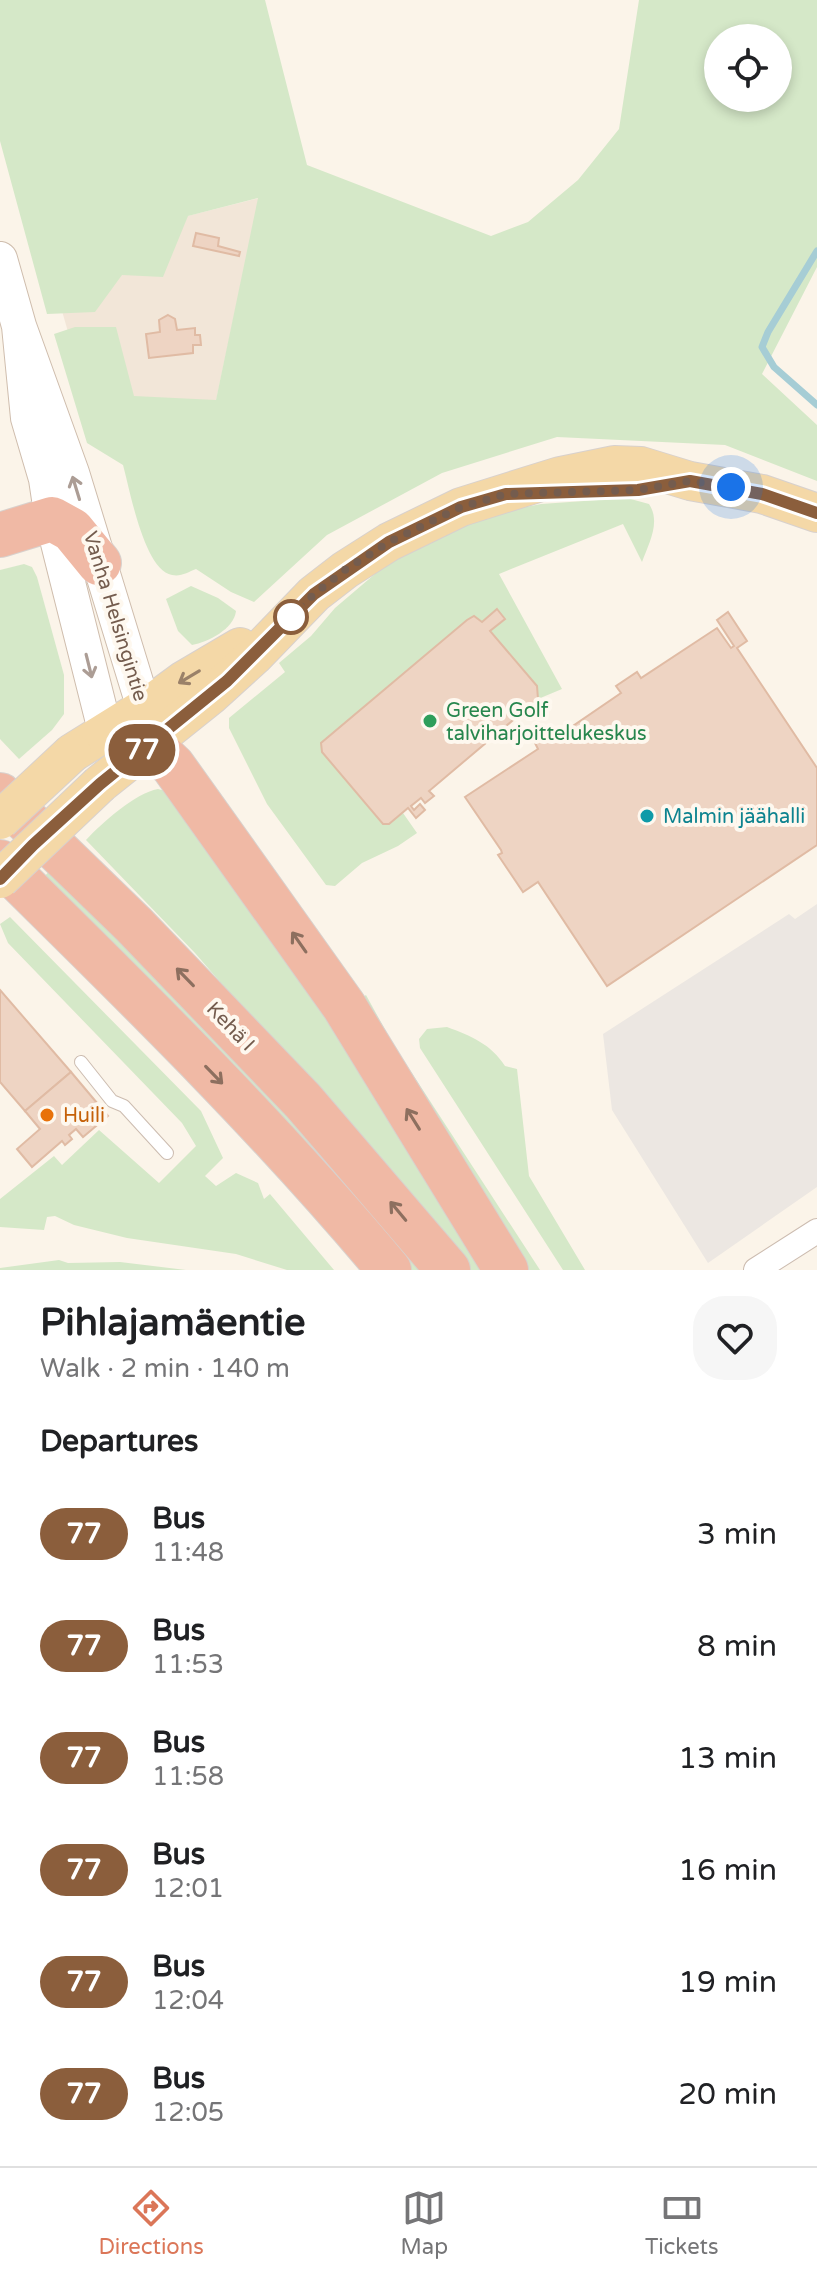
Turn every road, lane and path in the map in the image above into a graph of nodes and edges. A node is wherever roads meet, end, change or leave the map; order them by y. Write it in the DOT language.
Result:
graph roads {
  1 [pos="0,259"];
  2 [pos="19,326"];
  3 [pos="817,513"];
  4 [pos="52,519"];
  5 [pos="0,535"];
  6 [pos="99,563"];
  7 [pos="147,726"];
  8 [pos="105,730"];
  9 [pos="0,795"];
  10 [pos="0,820"];
  11 [pos="0,862"];
  12 [pos="0,881"];
  13 [pos="100,960"];
  14 [pos="81,1062"];
  15 [pos="167,1153"];
  16 [pos="817,1231"];
  17 [pos="389,1270"];
  18 [pos="448,1270"];
  19 [pos="506,1270"];
  20 [pos="756,1270"];
  1 -- 2 [label="main road, Vanha Helsingintie"];
  2 -- 4 [label="main road, Vanha Helsingintie"];
  6 -- 2 [label="main road, Vanha Helsingintie, one-way"];
  3 -- 7 [label="main road"];
  4 -- 5 [label="highway"];
  4 -- 6 [label="highway"];
  4 -- 8 [label="main road, Vanha Helsingintie, one-way"];
  6 -- 7 [label="main road, Vanha Helsingintie"];
  7 -- 8 [label="main road"];
  7 -- 12 [label="main road, bridge"];
  19 -- 7 [label="highway, one-way"];
  8 -- 10 [label="main road, bridge"];
  18 -- 9 [label="highway, Kehä I, one-way"];
  11 -- 13 [label="highway"];
  12 -- 13 [label="highway"];
  13 -- 17 [label="highway, one-way"];
  14 -- 15 [label="lane"];
  16 -- 20 [label="street"];
}
